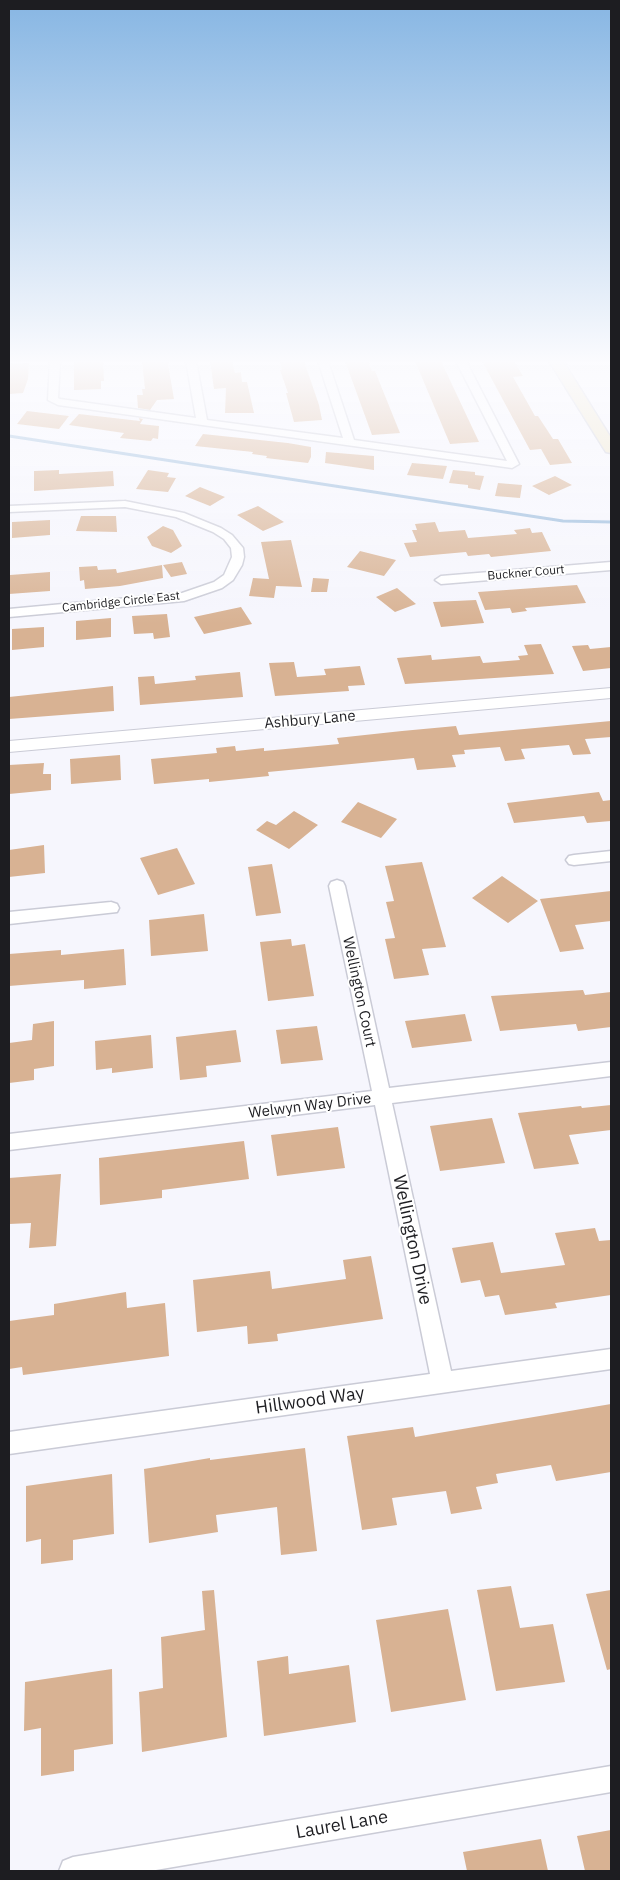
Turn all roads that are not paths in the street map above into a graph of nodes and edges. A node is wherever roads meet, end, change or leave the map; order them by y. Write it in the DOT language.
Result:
graph roads {
  1 [pos="387,449"];
  2 [pos="506,449"];
  3 [pos="9,509"];
  4 [pos="611,566"];
  5 [pos="441,580"];
  6 [pos="9,612"];
  7 [pos="611,693"];
  8 [pos="9,747"];
  9 [pos="611,856"];
  10 [pos="574,860"];
  11 [pos="337,886"];
  12 [pos="111,908"];
  13 [pos="9,918"];
  14 [pos="611,1069"];
  15 [pos="382,1098"];
  16 [pos="9,1142"];
  17 [pos="611,1360"];
  18 [pos="443,1383"];
  19 [pos="9,1443"];
  20 [pos="611,1779"];
  21 [pos="73,1871"];
  1 -- 2 [label="street"];
  3 -- 6 [label="street, Cambridge Circle East"];
  4 -- 5 [label="street, Buckner Court"];
  7 -- 8 [label="street, Ashbury Lane"];
  9 -- 10 [label="street"];
  11 -- 15 [label="street, Wellington Court"];
  12 -- 13 [label="street"];
  14 -- 15 [label="street, Welwyn Way Drive"];
  15 -- 16 [label="street, Welwyn Way Drive"];
  15 -- 18 [label="street, Wellington Drive"];
  17 -- 18 [label="street, Hillwood Way"];
  18 -- 19 [label="street, Hillwood Way"];
  20 -- 21 [label="street, Laurel Lane"];
}
